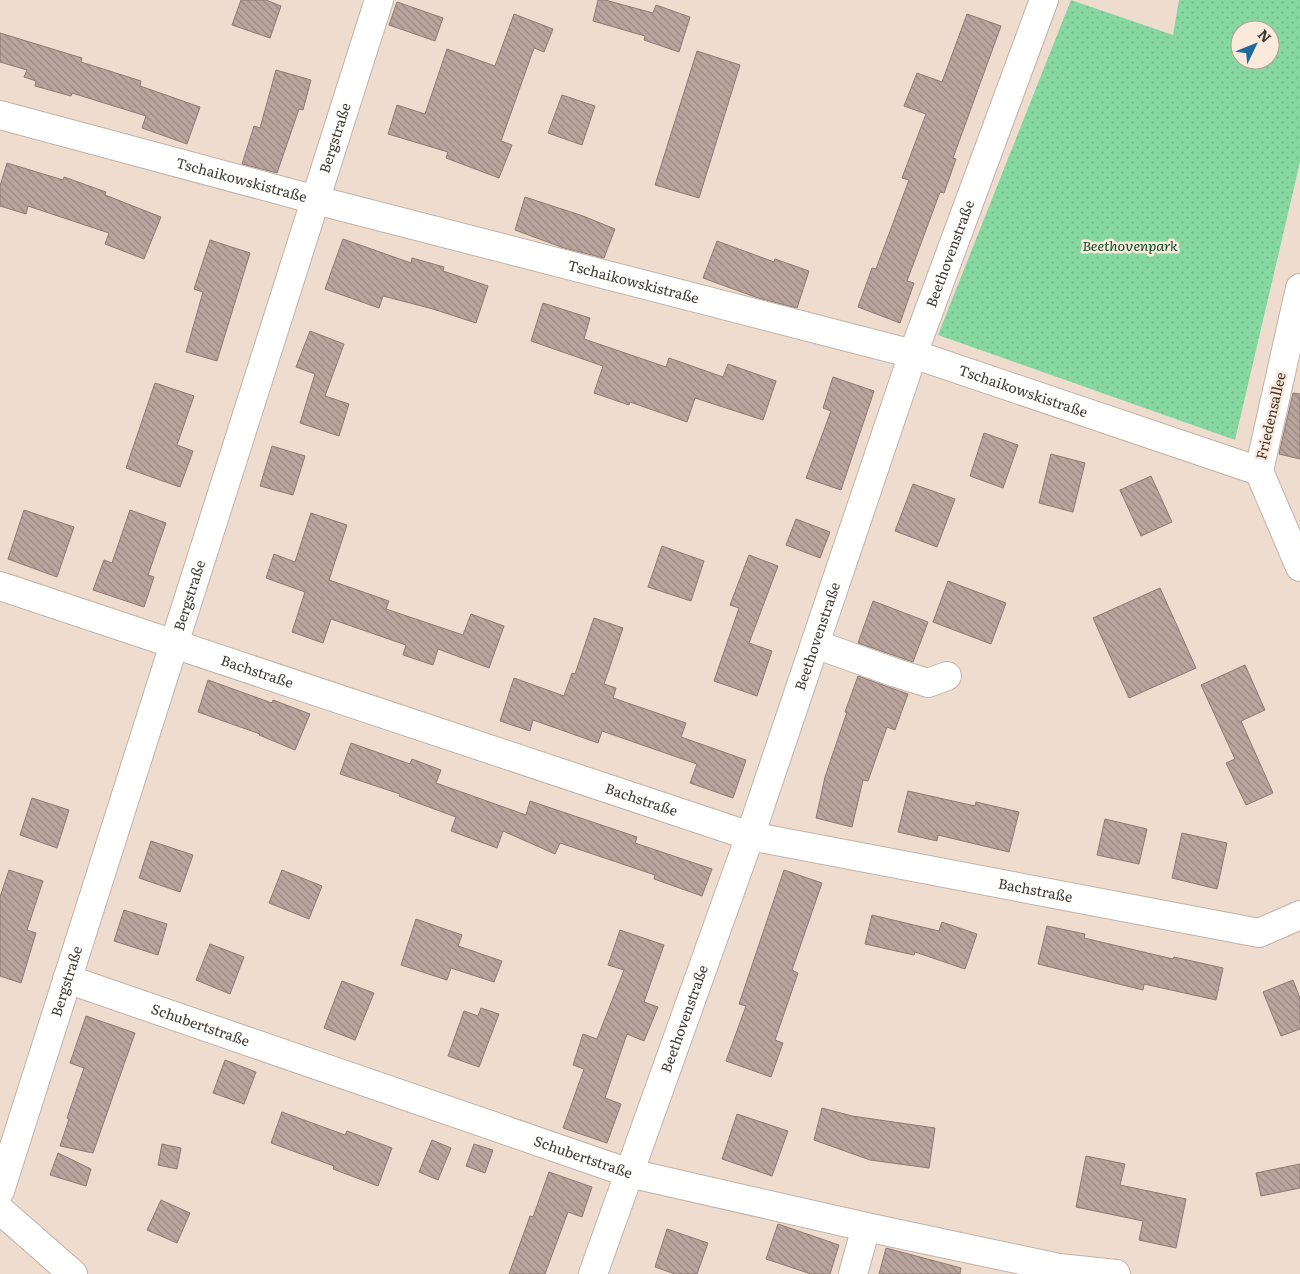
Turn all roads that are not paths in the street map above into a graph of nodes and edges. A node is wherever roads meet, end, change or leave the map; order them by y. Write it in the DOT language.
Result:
graph roads {
  1 [pos="379,0"];
  2 [pos="1044,0"];
  3 [pos="0,115"];
  4 [pos="316,200"];
  5 [pos="1300,288"];
  6 [pos="913,354"];
  7 [pos="1259,471"];
  8 [pos="1300,567"];
  9 [pos="0,586"];
  10 [pos="173,644"];
  11 [pos="815,644"];
  12 [pos="947,676"];
  13 [pos="750,836"];
  14 [pos="1300,915"];
  15 [pos="67,979"];
  16 [pos="629,1173"];
  17 [pos="0,1191"];
  18 [pos="0,1210"];
  19 [pos="866,1227"];
  20 [pos="1058,1271"];
  21 [pos="74,1274"];
  22 [pos="594,1274"];
  23 [pos="853,1274"];
  24 [pos="1116,1274"];
  1 -- 4 [label="street, Bergstraße"];
  2 -- 6 [label="street, Beethovenstraße"];
  3 -- 4 [label="street, Tschaikowskistraße"];
  4 -- 6 [label="street, Tschaikowskistraße"];
  4 -- 10 [label="street, Bergstraße"];
  5 -- 7 [label="street, Friedensallee"];
  6 -- 7 [label="street, Tschaikowskistraße"];
  6 -- 11 [label="street, Beethovenstraße"];
  7 -- 8 [label="street, Friedensallee"];
  9 -- 10 [label="street, Bachstraße"];
  10 -- 13 [label="street, Bachstraße"];
  10 -- 15 [label="street, Bergstraße"];
  11 -- 12 [label="street"];
  11 -- 13 [label="street, Beethovenstraße"];
  13 -- 14 [label="street, Bachstraße"];
  13 -- 16 [label="street, Beethovenstraße"];
  15 -- 16 [label="street, Schubertstraße"];
  15 -- 17 [label="street, Bergstraße"];
  16 -- 19 [label="street, Schubertstraße"];
  16 -- 22 [label="street, Beethovenstraße"];
  18 -- 21 [label="street"];
  19 -- 20 [label="street, Schubertstraße"];
  19 -- 23 [label="street"];
  20 -- 24 [label="street, Schubertstraße"];
}
